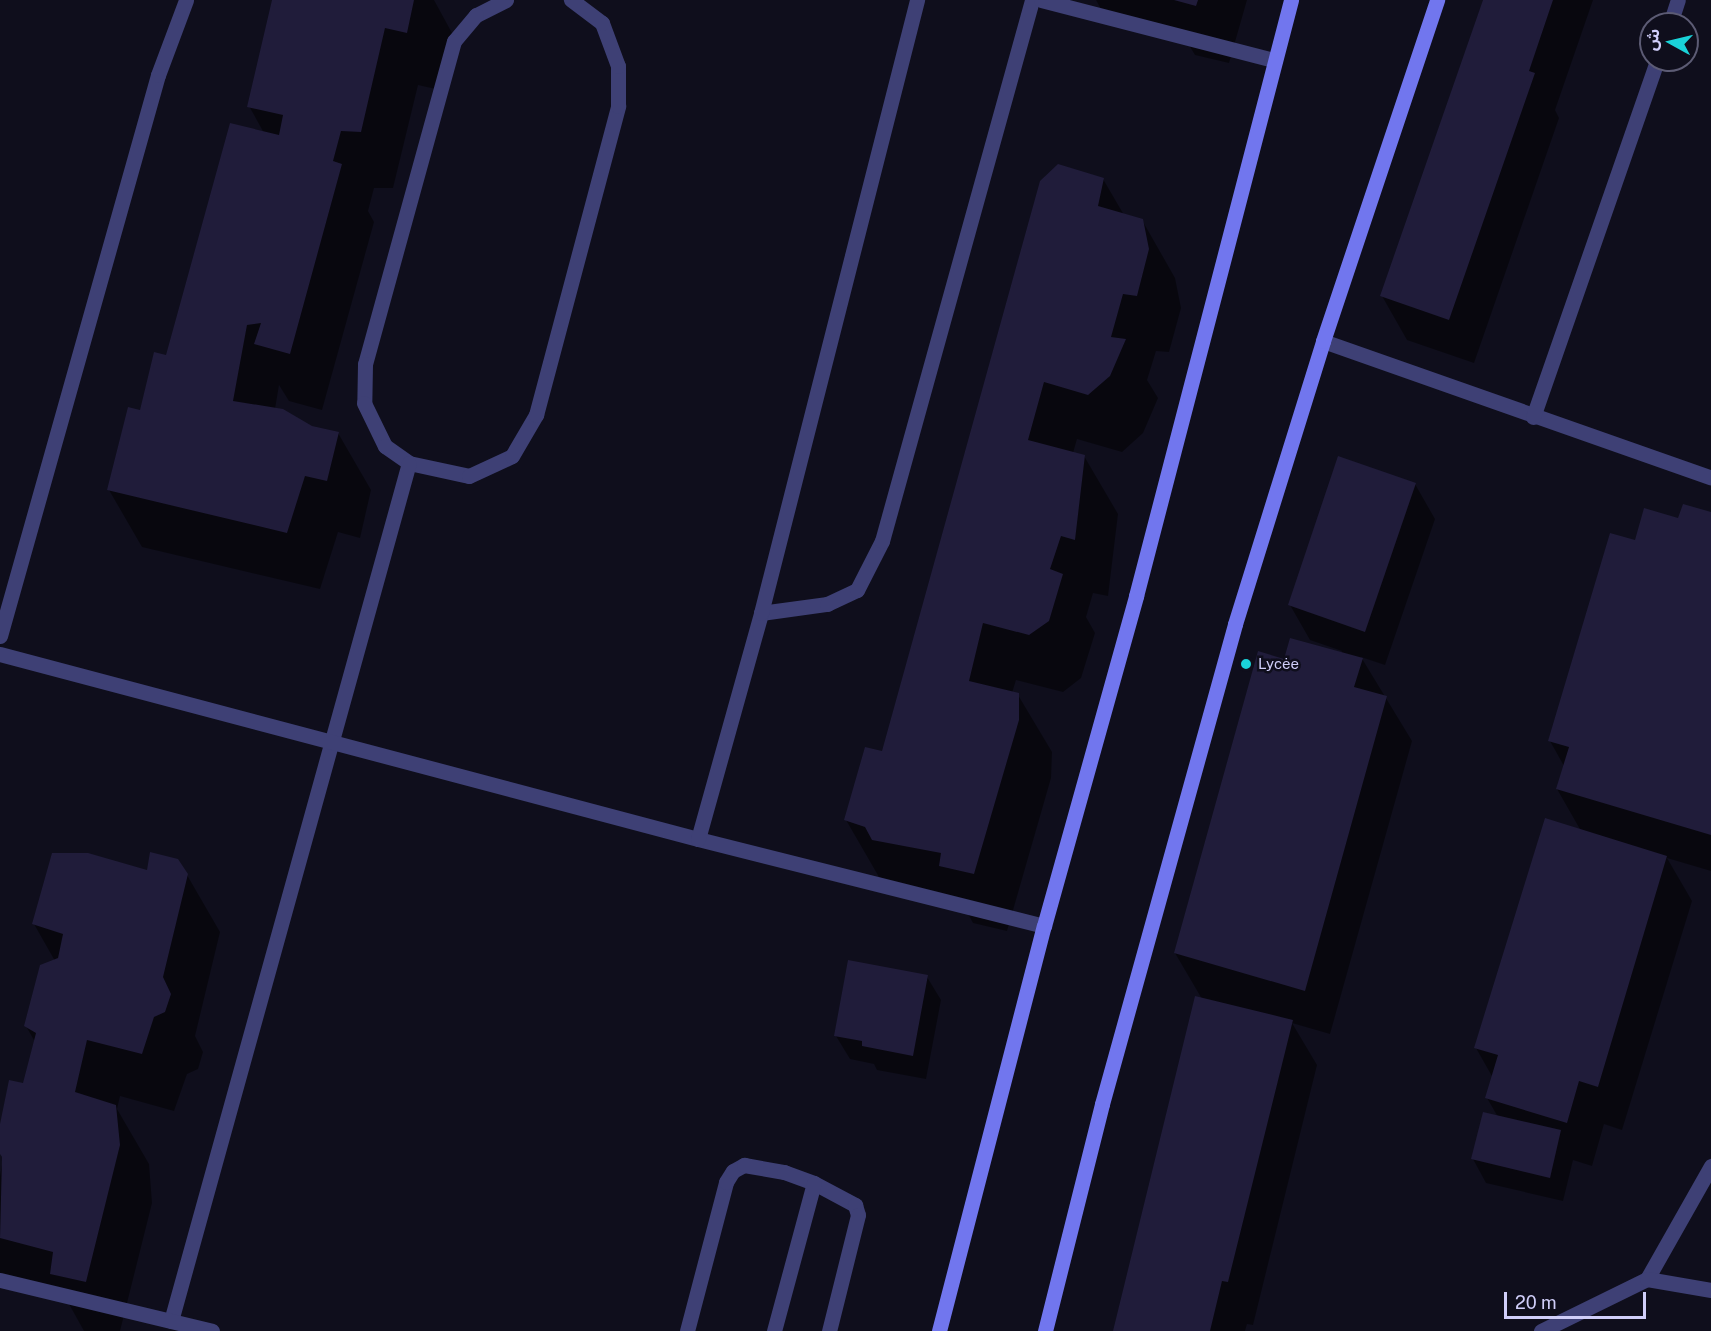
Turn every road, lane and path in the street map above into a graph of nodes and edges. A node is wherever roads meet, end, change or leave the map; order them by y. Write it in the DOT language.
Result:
graph roads {
  1 [pos="186,0"];
  2 [pos="506,0"];
  3 [pos="571,0"];
  4 [pos="917,0"];
  5 [pos="1032,0"];
  6 [pos="1041,0"];
  7 [pos="1291,0"];
  8 [pos="1437,0"];
  9 [pos="1273,60"];
  10 [pos="1653,72"];
  11 [pos="1323,341"];
  12 [pos="1533,417"];
  13 [pos="409,463"];
  14 [pos="1711,478"];
  15 [pos="761,613"];
  16 [pos="0,636"];
  17 [pos="0,654"];
  18 [pos="332,742"];
  19 [pos="698,838"];
  20 [pos="1044,926"];
  21 [pos="1711,1166"];
  22 [pos="814,1183"];
  23 [pos="0,1280"];
  24 [pos="1647,1280"];
  25 [pos="1711,1290"];
  26 [pos="171,1321"];
  27 [pos="212,1331"];
  28 [pos="687,1331"];
  29 [pos="774,1331"];
  30 [pos="829,1331"];
  31 [pos="939,1331"];
  32 [pos="1045,1331"];
  33 [pos="1541,1331"];
  1 -- 16 [label="street"];
  2 -- 13 [label="street"];
  3 -- 13 [label="street"];
  4 -- 15 [label="street"];
  5 -- 15 [label="street"];
  6 -- 9 [label="street"];
  7 -- 9 [label="main road"];
  8 -- 11 [label="main road"];
  9 -- 20 [label="main road"];
  10 -- 12 [label="street"];
  11 -- 12 [label="street"];
  11 -- 32 [label="main road"];
  12 -- 14 [label="street"];
  13 -- 18 [label="street"];
  15 -- 19 [label="street"];
  17 -- 18 [label="street"];
  18 -- 19 [label="street"];
  18 -- 26 [label="street"];
  19 -- 20 [label="street"];
  20 -- 31 [label="main road"];
  21 -- 24 [label="street"];
  22 -- 28 [label="street"];
  22 -- 29 [label="street"];
  22 -- 30 [label="street"];
  23 -- 26 [label="street"];
  24 -- 25 [label="street"];
  24 -- 33 [label="street"];
  26 -- 27 [label="street"];
}
